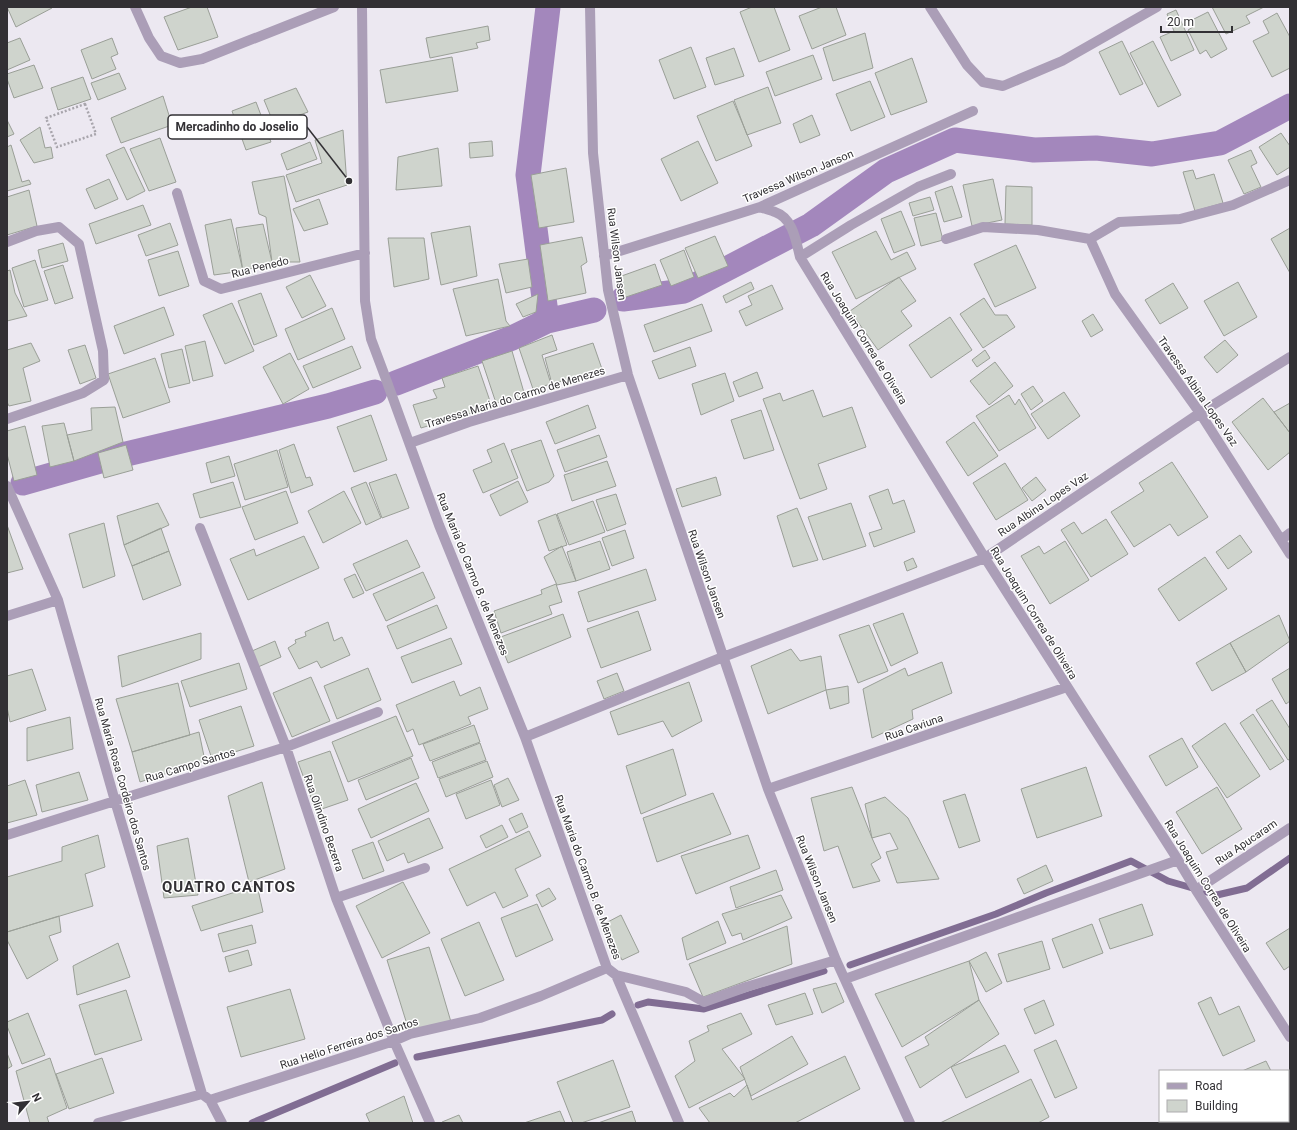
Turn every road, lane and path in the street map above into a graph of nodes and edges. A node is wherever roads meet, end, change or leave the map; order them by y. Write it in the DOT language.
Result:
graph roads {
  1 [pos="135,7"];
  2 [pos="334,7"];
  3 [pos="362,7"];
  4 [pos="590,7"];
  5 [pos="930,7"];
  6 [pos="1157,7"];
  7 [pos="85,104"];
  8 [pos="973,111"];
  9 [pos="951,174"];
  10 [pos="1290,180"];
  11 [pos="177,193"];
  12 [pos="760,207"];
  13 [pos="946,239"];
  14 [pos="1090,239"];
  15 [pos="7,242"];
  16 [pos="365,253"];
  17 [pos="604,256"];
  18 [pos="800,257"];
  19 [pos="1290,357"];
  20 [pos="628,375"];
  21 [pos="1200,413"];
  22 [pos="7,419"];
  23 [pos="410,443"];
  24 [pos="7,486"];
  25 [pos="200,528"];
  26 [pos="1290,534"];
  27 [pos="1281,540"];
  28 [pos="1290,554"];
  29 [pos="985,558"];
  30 [pos="58,600"];
  31 [pos="7,616"];
  32 [pos="723,657"];
  33 [pos="1067,687"];
  34 [pos="378,712"];
  35 [pos="525,737"];
  36 [pos="286,747"];
  37 [pos="768,789"];
  38 [pos="115,801"];
  39 [pos="1290,828"];
  40 [pos="7,835"];
  41 [pos="1178,860"];
  42 [pos="425,868"];
  43 [pos="1196,890"];
  44 [pos="336,898"];
  45 [pos="836,960"];
  46 [pos="607,968"];
  47 [pos="616,975"];
  48 [pos="845,978"];
  49 [pos="1290,1038"];
  50 [pos="394,1041"];
  51 [pos="202,1094"];
  52 [pos="210,1100"];
  53 [pos="98,1123"];
  54 [pos="222,1123"];
  55 [pos="430,1123"];
  56 [pos="679,1123"];
  57 [pos="910,1123"];
  1 -- 2 [label="street"];
  3 -- 16 [label="street, Rua Maria do Carmo B. de Menezes"];
  4 -- 17 [label="street, Rua Wilson Jansen"];
  5 -- 6 [label="street"];
  7 -- 7 [label="path"];
  8 -- 12 [label="street, Travessa Wilson Janson"];
  9 -- 18 [label="street"];
  10 -- 14 [label="street"];
  11 -- 16 [label="street, Rua Penedo"];
  12 -- 17 [label="street, Travessa Wilson Janson"];
  12 -- 18 [label="street, Rua Joaquim Correa de Oliveira"];
  13 -- 14 [label="street"];
  14 -- 21 [label="street, Travessa Albina Lopes Vaz"];
  15 -- 22 [label="street"];
  16 -- 23 [label="street, Rua Maria do Carmo B. de Menezes"];
  17 -- 20 [label="street, Rua Wilson Jansen"];
  18 -- 29 [label="street, Rua Joaquim Correa de Oliveira"];
  19 -- 21 [label="street, Rua Albina Lopes Vaz"];
  20 -- 23 [label="street, Travessa Maria do Carmo de Menezes"];
  20 -- 32 [label="street, Rua Wilson Jansen"];
  21 -- 27 [label="street, Travessa Albina Lopes Vaz"];
  21 -- 29 [label="street, Rua Albina Lopes Vaz"];
  23 -- 35 [label="street, Rua Maria do Carmo B. de Menezes"];
  24 -- 30 [label="street, Rua Maria Rosa Cordeiro dos Santos"];
  25 -- 36 [label="street, Rua Olindino Bezerra"];
  26 -- 27 [label="street"];
  27 -- 28 [label="street, Travessa Albina Lopes Vaz"];
  29 -- 32 [label="street, Rua Albina Lopes Vaz"];
  29 -- 33 [label="street, Rua Joaquim Correa de Oliveira"];
  30 -- 31 [label="street"];
  30 -- 38 [label="street, Rua Maria Rosa Cordeiro dos Santos"];
  32 -- 35 [label="street"];
  32 -- 37 [label="street, Rua Wilson Jansen"];
  33 -- 37 [label="street, Rua Caviuna"];
  33 -- 41 [label="street, Rua Joaquim Correa de Oliveira"];
  34 -- 36 [label="street, Rua Campo Santos"];
  35 -- 46 [label="street, Rua Maria do Carmo B. de Menezes"];
  36 -- 38 [label="street, Rua Campo Santos"];
  36 -- 44 [label="street, Rua Olindino Bezerra"];
  37 -- 45 [label="street, Rua Wilson Jansen"];
  38 -- 40 [label="street, Rua Campo Santos"];
  38 -- 51 [label="street, Rua Maria Rosa Cordeiro dos Santos"];
  39 -- 43 [label="street, Rua Apucaram"];
  41 -- 43 [label="street, Rua Joaquim Correa de Oliveira"];
  41 -- 48 [label="street"];
  42 -- 44 [label="street"];
  43 -- 49 [label="street, Rua Joaquim Correa de Oliveira"];
  44 -- 50 [label="street, Rua Olindino Bezerra"];
  45 -- 47 [label="street"];
  45 -- 48 [label="street, Rua Wilson Jansen"];
  46 -- 47 [label="street, Rua Maria do Carmo B. de Menezes"];
  46 -- 50 [label="street, Rua Helio Ferreira dos Santos"];
  47 -- 56 [label="street, Rua Maria do Carmo B. de Menezes"];
  48 -- 57 [label="street, Rua Wilson Jansen"];
  50 -- 52 [label="street, Rua Helio Ferreira dos Santos"];
  50 -- 55 [label="street, Rua Olindino Bezerra"];
  51 -- 52 [label="street"];
  51 -- 53 [label="street"];
  52 -- 54 [label="street"];
}
